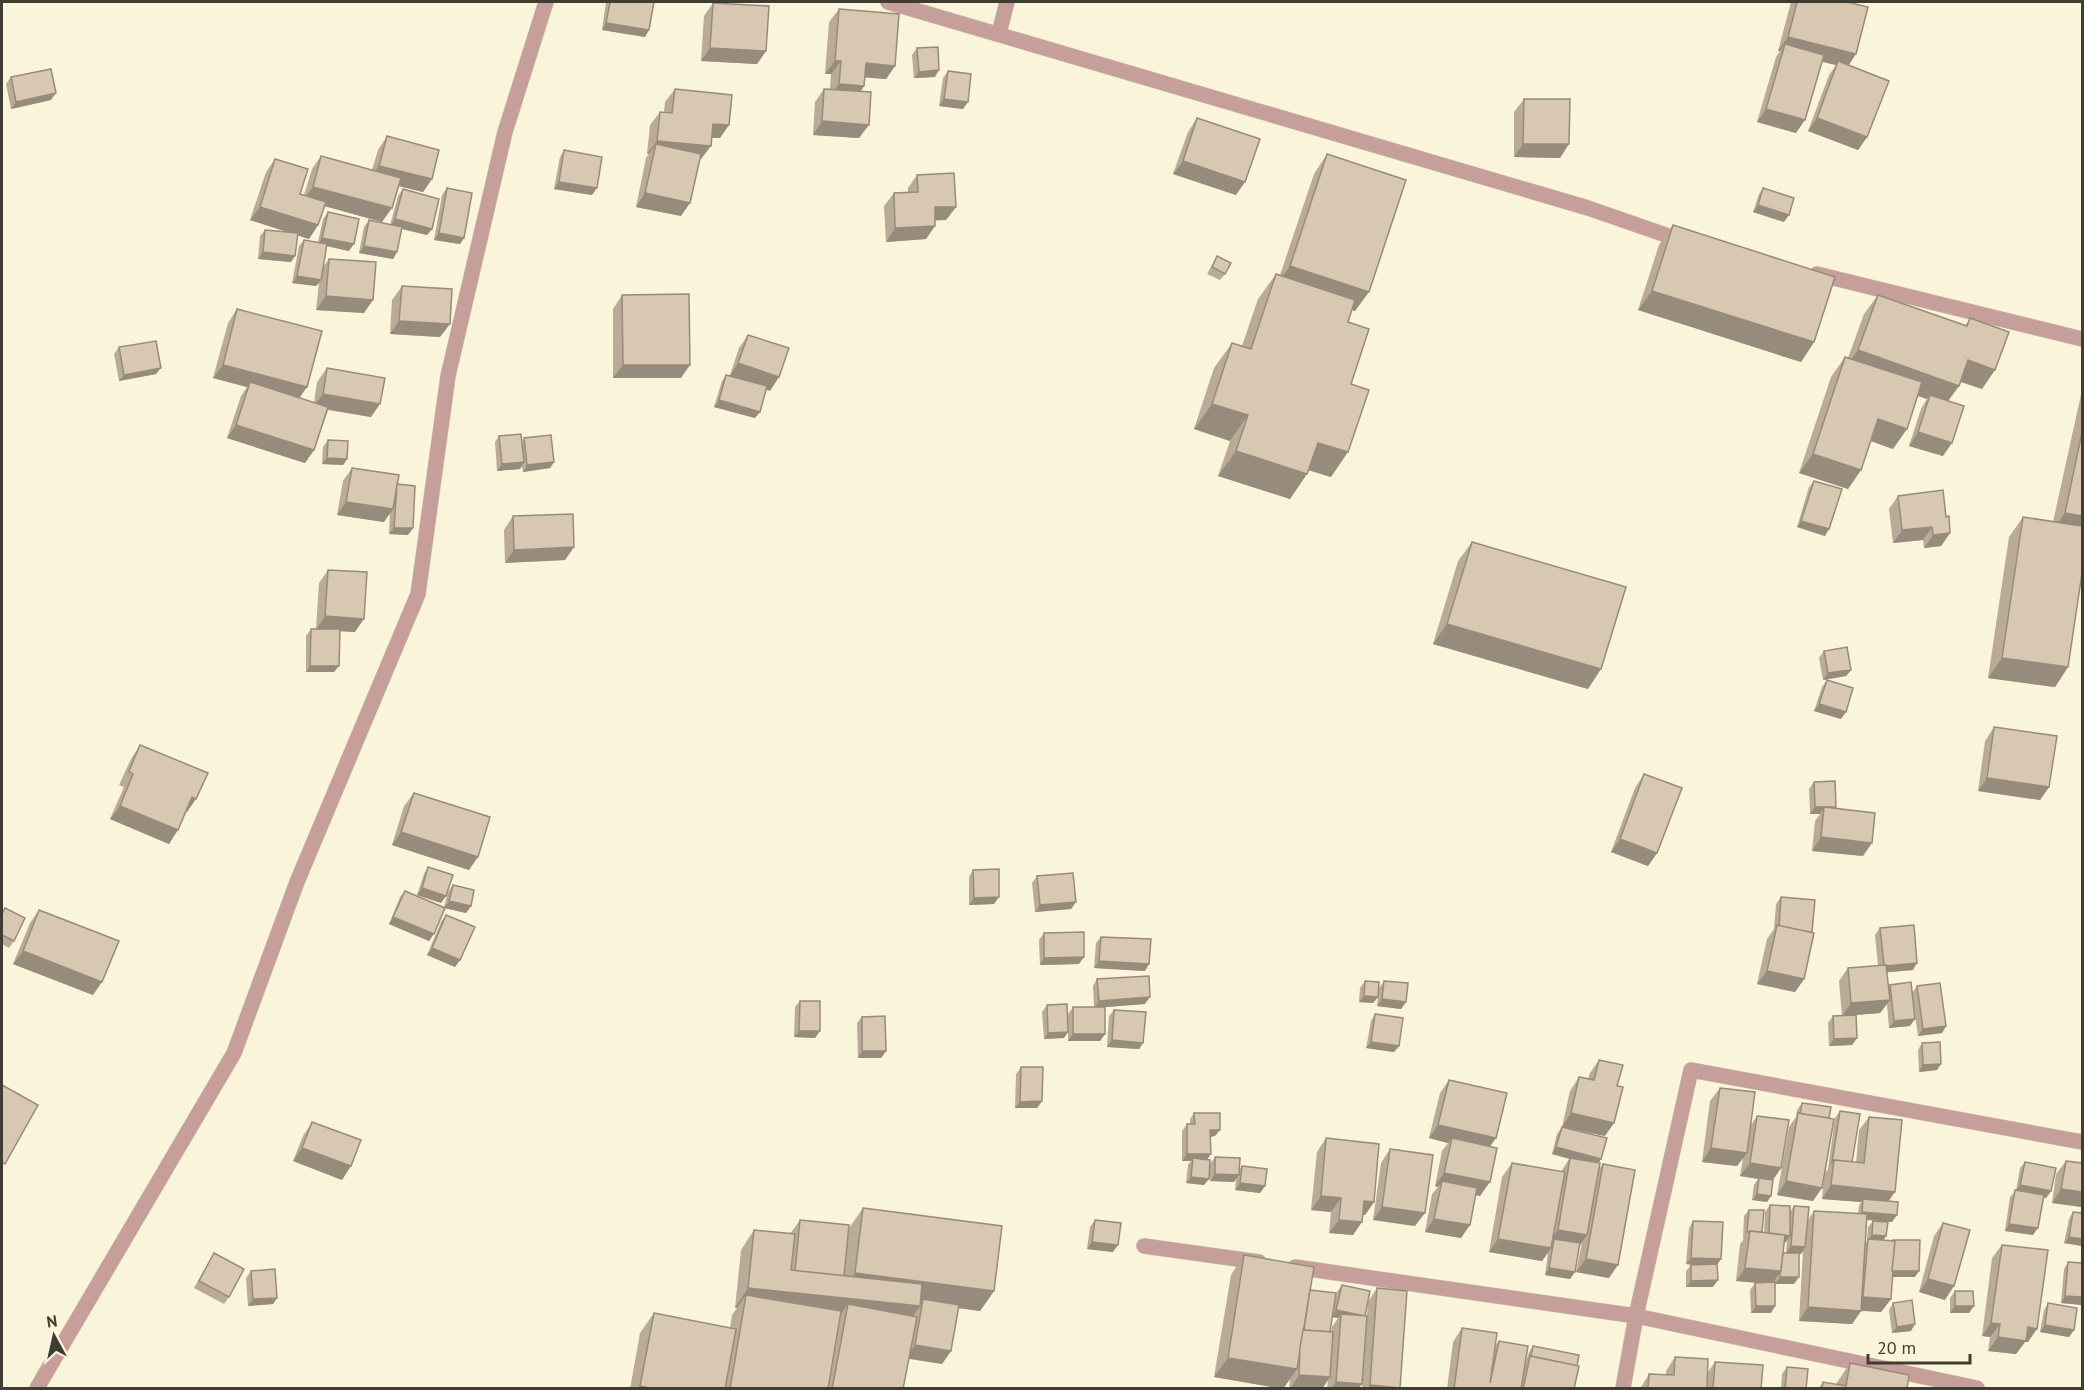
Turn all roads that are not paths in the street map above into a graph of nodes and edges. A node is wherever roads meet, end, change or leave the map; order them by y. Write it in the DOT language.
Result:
graph roads {
  1 [pos="546,2"];
  2 [pos="888,2"];
  3 [pos="1007,2"];
  4 [pos="999,33"];
  5 [pos="1692,244"];
  6 [pos="1807,272"];
  7 [pos="2082,339"];
  8 [pos="2082,1142"];
  9 [pos="1144,1246"];
  10 [pos="1636,1316"];
  11 [pos="37,1389"];
  12 [pos="1623,1389"];
  13 [pos="1977,1389"];
  1 -- 11 [label="street"];
  2 -- 4 [label="street"];
  3 -- 4 [label="street"];
  4 -- 5 [label="street"];
  6 -- 7 [label="street"];
  8 -- 10 [label="street"];
  9 -- 10 [label="street"];
  10 -- 12 [label="street"];
  10 -- 13 [label="street"];
}
